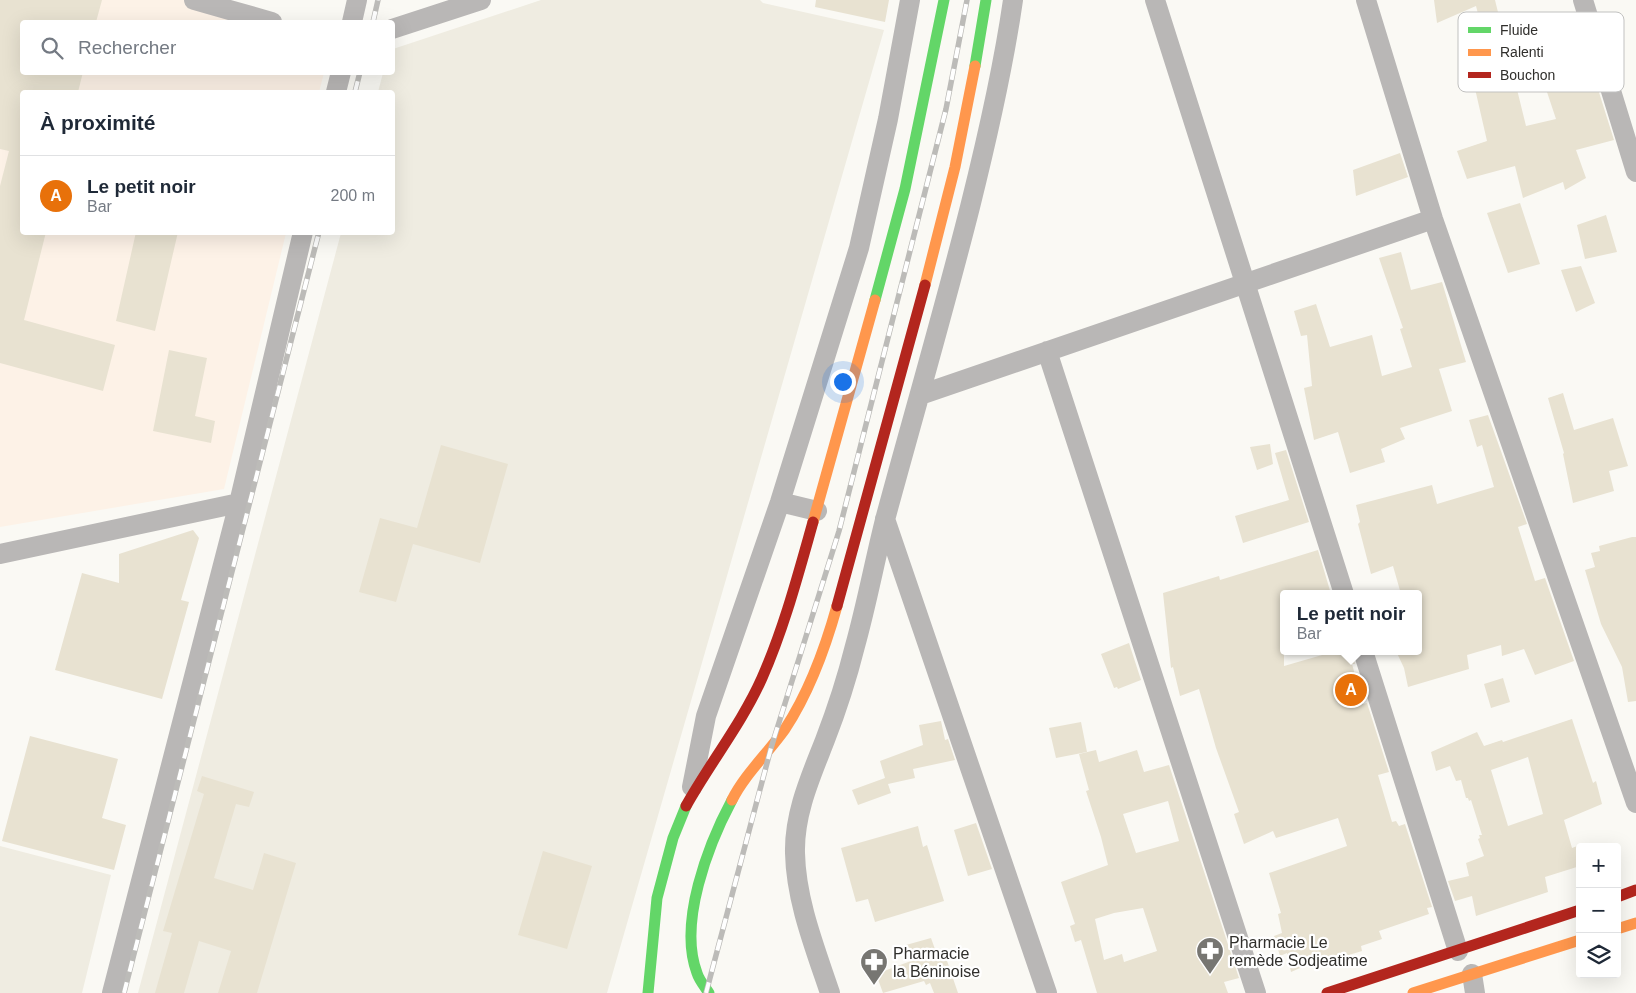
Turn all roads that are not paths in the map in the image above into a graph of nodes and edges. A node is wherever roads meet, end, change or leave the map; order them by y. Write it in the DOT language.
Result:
graph roads {
  1 [pos="194,0"];
  2 [pos="357,0"];
  3 [pos="481,0"];
  4 [pos="910,0"];
  5 [pos="944,0"];
  6 [pos="986,0"];
  7 [pos="1013,0"];
  8 [pos="1155,0"];
  9 [pos="1366,0"];
  10 [pos="1584,0"];
  11 [pos="1588,12"];
  12 [pos="265,20"];
  13 [pos="352,20"];
  14 [pos="395,28"];
  15 [pos="340,75"];
  16 [pos="336,90"];
  17 [pos="1612,92"];
  18 [pos="1636,172"];
  19 [pos="1433,219"];
  20 [pos="302,235"];
  21 [pos="1246,283"];
  22 [pos="1047,351"];
  23 [pos="920,395"];
  24 [pos="780,502"];
  25 [pos="239,503"];
  26 [pos="817,511"];
  27 [pos="885,519"];
  28 [pos="0,554"];
  29 [pos="1343,590"];
  30 [pos="1364,655"];
  31 [pos="689,801"];
  32 [pos="1636,802"];
  33 [pos="1636,890"];
  34 [pos="1621,896"];
  35 [pos="1576,911"];
  36 [pos="1636,923"];
  37 [pos="1621,928"];
  38 [pos="1576,942"];
  39 [pos="1458,951"];
  40 [pos="1474,984"];
  41 [pos="112,993"];
  42 [pos="648,993"];
  43 [pos="709,993"];
  44 [pos="830,993"];
  45 [pos="1047,993"];
  46 [pos="1256,993"];
  47 [pos="1327,993"];
  48 [pos="1413,993"];
  1 -- 12 [label="street"];
  2 -- 13 [label="street"];
  3 -- 14 [label="street"];
  4 -- 24 [label="street"];
  5 -- 26 [label="main road"];
  6 -- 43 [label="main road"];
  7 -- 23 [label="street"];
  8 -- 21 [label="street"];
  9 -- 19 [label="street"];
  10 -- 11 [label="street"];
  15 -- 16 [label="street"];
  17 -- 18 [label="street"];
  19 -- 21 [label="street"];
  19 -- 32 [label="street"];
  20 -- 25 [label="street"];
  21 -- 22 [label="street"];
  21 -- 29 [label="street"];
  22 -- 23 [label="street"];
  22 -- 46 [label="street"];
  23 -- 27 [label="street"];
  24 -- 26 [label="street"];
  24 -- 31 [label="street"];
  25 -- 28 [label="street"];
  25 -- 41 [label="street"];
  26 -- 31 [label="main road"];
  27 -- 44 [label="street"];
  27 -- 45 [label="street"];
  30 -- 39 [label="street"];
  31 -- 42 [label="main road"];
  33 -- 34 [label="main road"];
  35 -- 39 [label="main road"];
  36 -- 37 [label="main road"];
  38 -- 40 [label="main road"];
  39 -- 47 [label="main road"];
  40 -- 48 [label="main road"];
}
